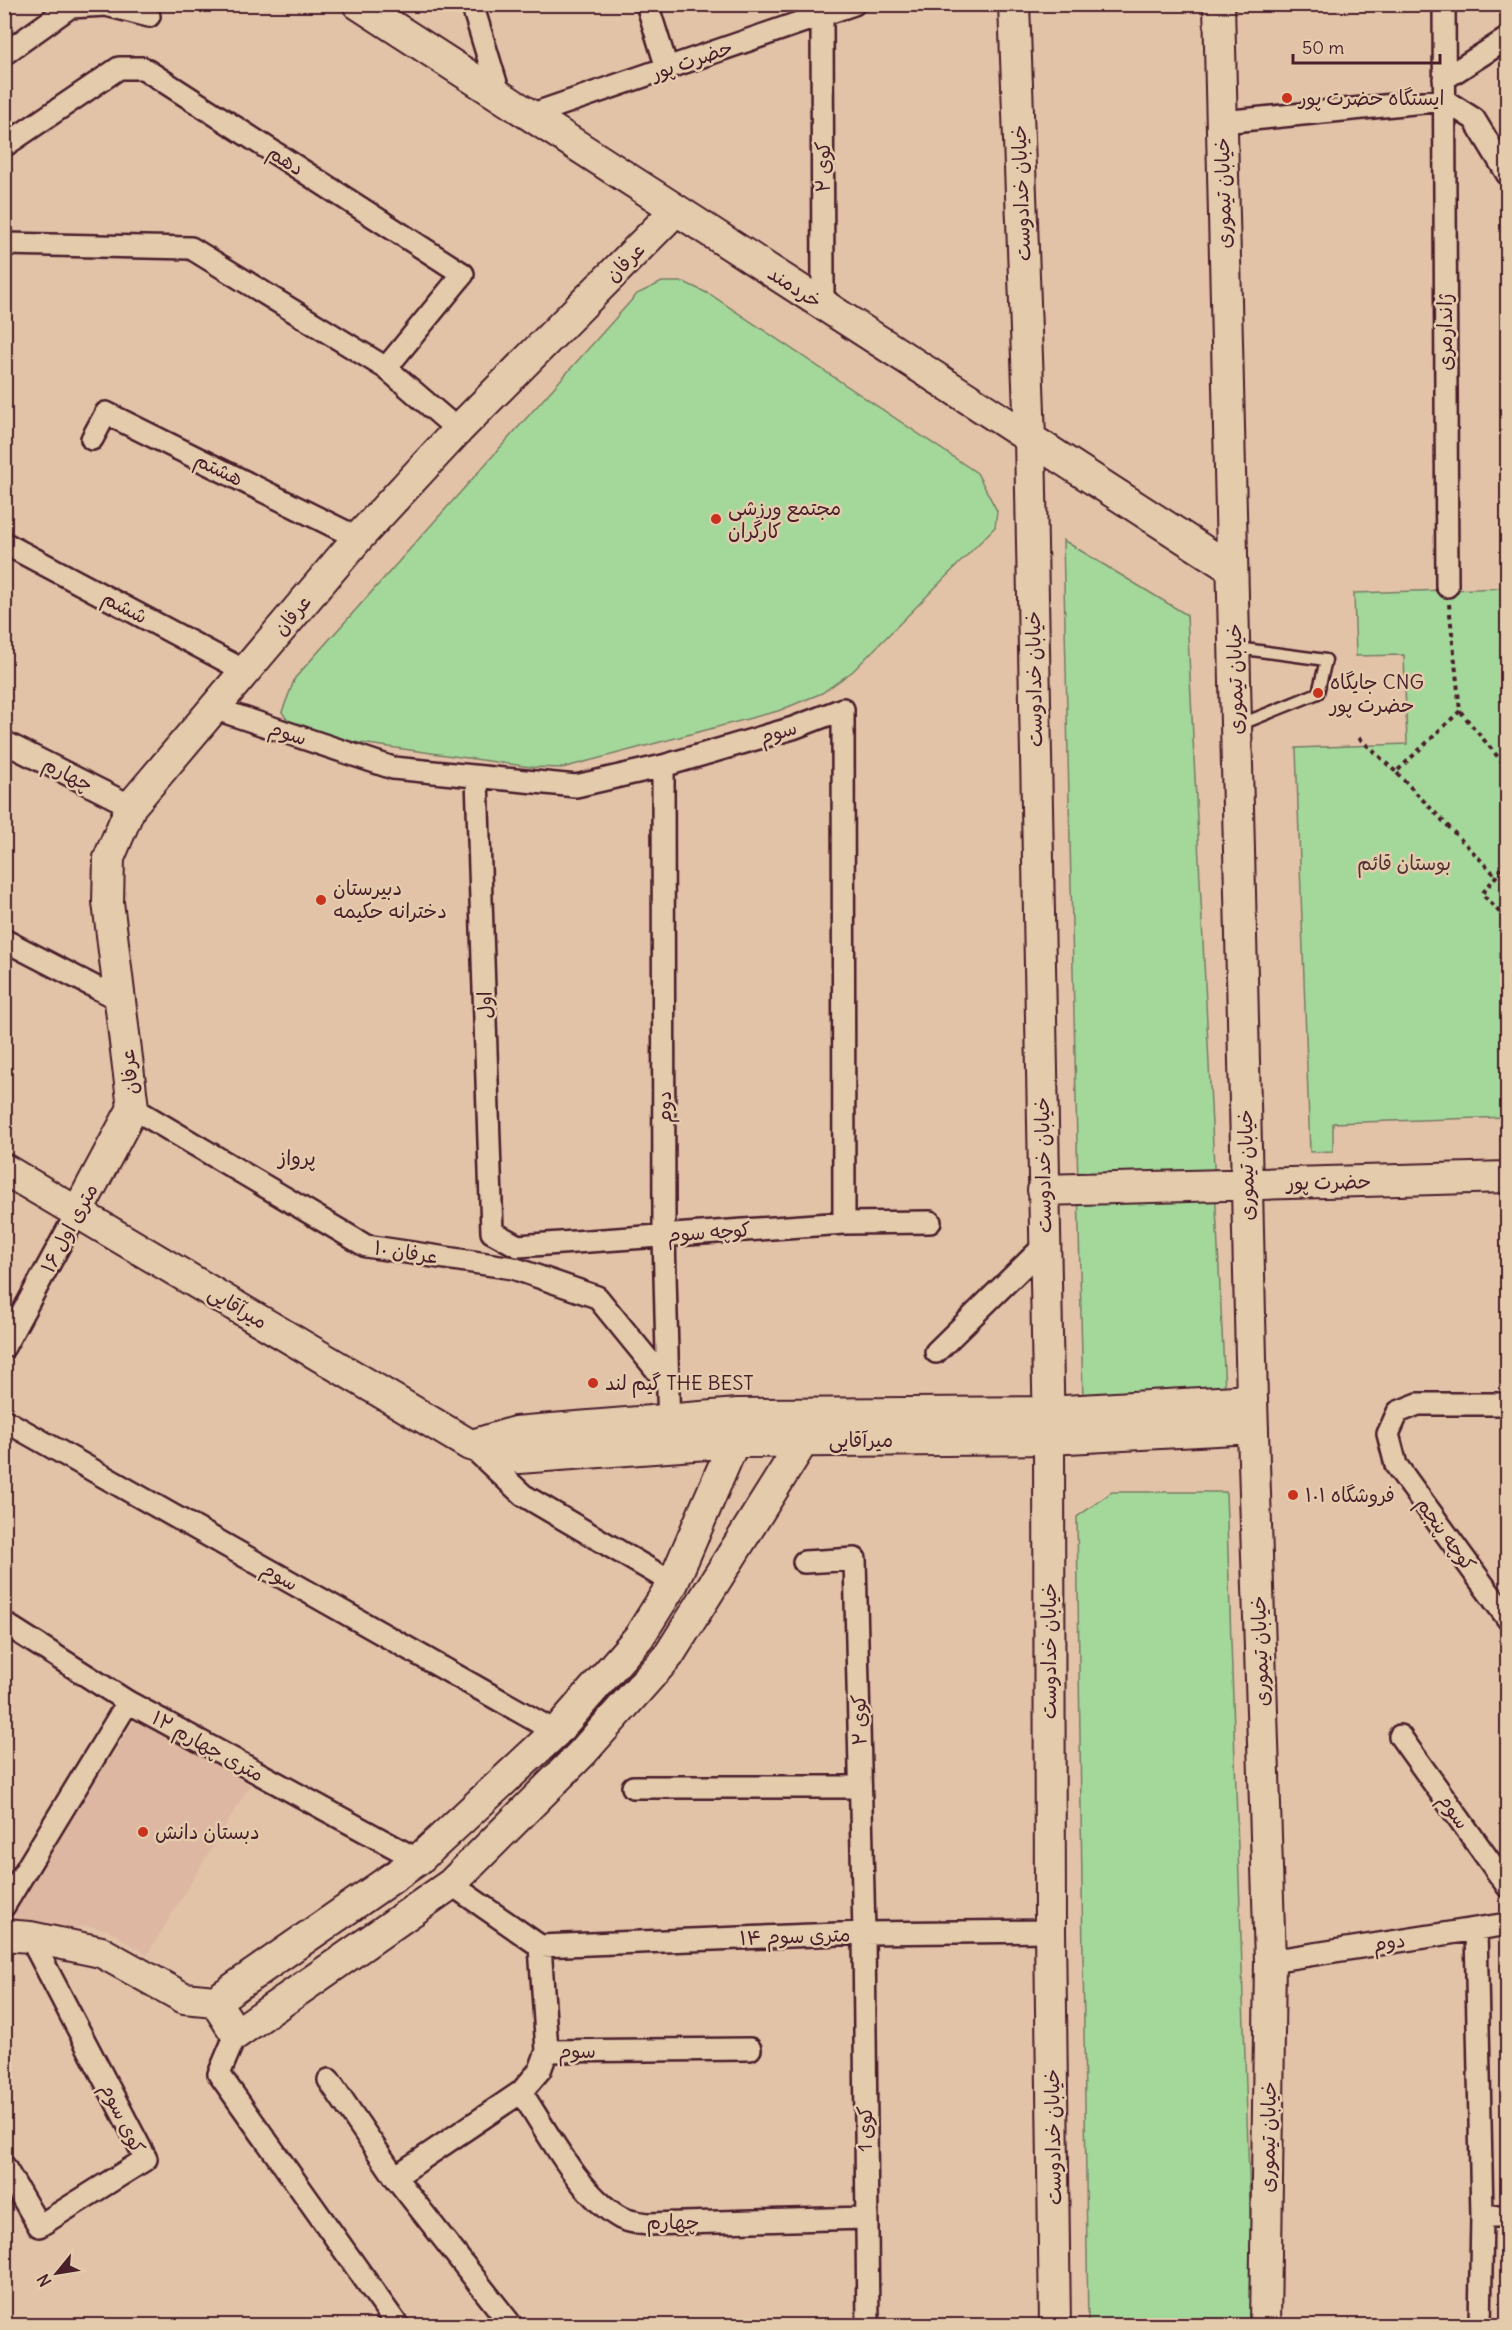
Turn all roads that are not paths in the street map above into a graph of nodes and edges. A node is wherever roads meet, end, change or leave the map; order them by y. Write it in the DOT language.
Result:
graph roads {
  1 [pos="358,4"];
  2 [pos="472,4"];
  3 [pos="647,4"];
  4 [pos="854,4"];
  5 [pos="1014,4"];
  6 [pos="1219,4"];
  7 [pos="1444,4"];
  8 [pos="820,10"];
  9 [pos="150,16"];
  10 [pos="1508,38"];
  11 [pos="4,54"];
  12 [pos="667,68"];
  13 [pos="1444,89"];
  14 [pos="500,96"];
  15 [pos="530,115"];
  16 [pos="1222,122"];
  17 [pos="4,146"];
  18 [pos="1508,176"];
  19 [pos="676,210"];
  20 [pos="4,244"];
  21 [pos="837,314"];
  22 [pos="386,368"];
  23 [pos="458,430"];
  24 [pos="92,439"];
  25 [pos="1030,439"];
  26 [pos="358,538"];
  27 [pos="4,543"];
  28 [pos="1232,569"];
  29 [pos="1447,586"];
  30 [pos="1234,648"];
  31 [pos="245,671"];
  32 [pos="213,708"];
  33 [pos="1236,726"];
  34 [pos="4,742"];
  35 [pos="663,766"];
  36 [pos="477,778"];
  37 [pos="130,806"];
  38 [pos="4,940"];
  39 [pos="122,1001"];
  40 [pos="134,1108"];
  41 [pos="4,1169"];
  42 [pos="1508,1177"];
  43 [pos="1247,1184"];
  44 [pos="1042,1190"];
  45 [pos="78,1211"];
  46 [pos="844,1222"];
  47 [pos="930,1222"];
  48 [pos="492,1232"];
  49 [pos="664,1236"];
  50 [pos="1045,1245"];
  51 [pos="4,1347"];
  52 [pos="936,1352"];
  53 [pos="668,1384"];
  54 [pos="1508,1404"];
  55 [pos="1252,1414"];
  56 [pos="4,1420"];
  57 [pos="1048,1425"];
  58 [pos="806,1427"];
  59 [pos="736,1428"];
  60 [pos="669,1433"];
  61 [pos="470,1445"];
  62 [pos="804,1562"];
  63 [pos="673,1583"];
  64 [pos="1508,1619"];
  65 [pos="4,1623"];
  66 [pos="128,1702"];
  67 [pos="556,1732"];
  68 [pos="1400,1736"];
  69 [pos="633,1787"];
  70 [pos="860,1787"];
  71 [pos="418,1860"];
  72 [pos="451,1884"];
  73 [pos="1508,1887"];
  74 [pos="4,1906"];
  75 [pos="1508,1924"];
  76 [pos="1476,1929"];
  77 [pos="1050,1931"];
  78 [pos="864,1933"];
  79 [pos="17,1936"];
  80 [pos="540,1946"];
  81 [pos="1270,1961"];
  82 [pos="215,2001"];
  83 [pos="236,2034"];
  84 [pos="750,2049"];
  85 [pos="547,2051"];
  86 [pos="329,2080"];
  87 [pos="521,2092"];
  88 [pos="4,2166"];
  89 [pos="395,2178"];
  90 [pos="1482,2216"];
  91 [pos="1508,2216"];
  92 [pos="865,2218"];
  93 [pos="398,2325"];
  94 [pos="512,2325"];
  95 [pos="868,2325"];
  96 [pos="1055,2325"];
  97 [pos="1265,2325"];
  98 [pos="1479,2325"];
  1 -- 14 [label="street, خردمند"];
  2 -- 14 [label="street"];
  3 -- 12 [label="street"];
  4 -- 8 [label="street, حضرت پور"];
  5 -- 25 [label="street, خیابان خدادوست"];
  6 -- 16 [label="street, خیابان تیموری"];
  7 -- 13 [label="street, ژاندارمری"];
  8 -- 12 [label="street, حضرت پور"];
  8 -- 21 [label="street, کوی ۲"];
  9 -- 11 [label="street"];
  10 -- 13 [label="street"];
  12 -- 15 [label="street, حضرت پور"];
  13 -- 16 [label="street"];
  13 -- 18 [label="street"];
  13 -- 29 [label="street, ژاندارمری"];
  14 -- 15 [label="street, خردمند"];
  15 -- 19 [label="street, خردمند"];
  16 -- 28 [label="street, خیابان تیموری"];
  17 -- 22 [label="street, دهم"];
  19 -- 21 [label="street, خردمند"];
  19 -- 23 [label="street, عرفان"];
  20 -- 22 [label="street"];
  21 -- 25 [label="street, خردمند"];
  22 -- 23 [label="street"];
  23 -- 26 [label="street, عرفان"];
  24 -- 26 [label="street, هشتم"];
  25 -- 28 [label="street, خردمند"];
  25 -- 44 [label="street, خیابان خدادوست"];
  26 -- 31 [label="street, عرفان"];
  27 -- 31 [label="street, ششم"];
  28 -- 30 [label="street, خیابان تیموری"];
  30 -- 33 [label="street, خیابان تیموری"];
  30 -- 33 [label="lane"];
  31 -- 32 [label="street, عرفان"];
  32 -- 36 [label="street, سوم"];
  32 -- 37 [label="street, عرفان"];
  33 -- 43 [label="street, خیابان تیموری"];
  34 -- 37 [label="street, چهارم"];
  35 -- 36 [label="street, سوم"];
  35 -- 46 [label="street, سوم"];
  35 -- 49 [label="street, دوم"];
  36 -- 48 [label="street, اول"];
  37 -- 39 [label="street, عرفان"];
  38 -- 39 [label="street"];
  39 -- 40 [label="street, عرفان"];
  40 -- 45 [label="street, ۱۶ متری اول"];
  40 -- 53 [label="street, عرفان ۱۰"];
  41 -- 45 [label="street, میرآقایی"];
  42 -- 43 [label="street, حضرت پور"];
  43 -- 44 [label="street, حضرت پور"];
  43 -- 55 [label="street, خیابان تیموری"];
  44 -- 50 [label="street, خیابان خدادوست"];
  45 -- 51 [label="street, ۱۶ متری اول"];
  45 -- 61 [label="street, میرآقایی"];
  46 -- 47 [label="street, کوچه سوم"];
  46 -- 49 [label="street, کوچه سوم"];
  48 -- 49 [label="street, کوچه سوم"];
  49 -- 53 [label="street, دوم"];
  50 -- 52 [label="street"];
  50 -- 57 [label="street, خیابان خدادوست"];
  53 -- 60 [label="street, دوم"];
  54 -- 64 [label="street, کوچه پنجم"];
  55 -- 57 [label="street, میرآقایی"];
  55 -- 81 [label="street, خیابان تیموری"];
  56 -- 67 [label="street, سوم"];
  57 -- 58 [label="street, میرآقایی"];
  57 -- 77 [label="street, خیابان خدادوست"];
  58 -- 59 [label="street, میرآقایی"];
  58 -- 72 [label="street"];
  59 -- 60 [label="street, میرآقایی"];
  59 -- 63 [label="street"];
  60 -- 61 [label="street, میرآقایی"];
  61 -- 63 [label="street"];
  62 -- 70 [label="street, کوی ۲"];
  63 -- 67 [label="street"];
  65 -- 66 [label="street, ۱۲ متری چهارم"];
  66 -- 71 [label="street, ۱۲ متری چهارم"];
  66 -- 74 [label="street"];
  67 -- 71 [label="street"];
  68 -- 73 [label="street, سوم"];
  69 -- 70 [label="street"];
  70 -- 78 [label="street, کوی ۲"];
  71 -- 82 [label="street"];
  72 -- 80 [label="street"];
  72 -- 83 [label="street"];
  75 -- 76 [label="street, دوم"];
  76 -- 81 [label="street, دوم"];
  76 -- 90 [label="street"];
  77 -- 78 [label="street, ۱۴ متری سوم"];
  77 -- 96 [label="street, خیابان خدادوست"];
  78 -- 80 [label="street, ۱۴ متری سوم"];
  78 -- 92 [label="street, کوی 1"];
  79 -- 82 [label="street"];
  79 -- 88 [label="street, کوی سوم"];
  80 -- 85 [label="street, سوم"];
  81 -- 97 [label="street, خیابان تیموری"];
  82 -- 83 [label="street"];
  83 -- 93 [label="street"];
  84 -- 85 [label="street, سوم"];
  85 -- 87 [label="street"];
  86 -- 89 [label="street"];
  87 -- 89 [label="street"];
  87 -- 92 [label="street, چهارم"];
  89 -- 94 [label="street"];
  90 -- 91 [label="street"];
  90 -- 98 [label="street"];
  92 -- 95 [label="street, کوی 1"];
}
